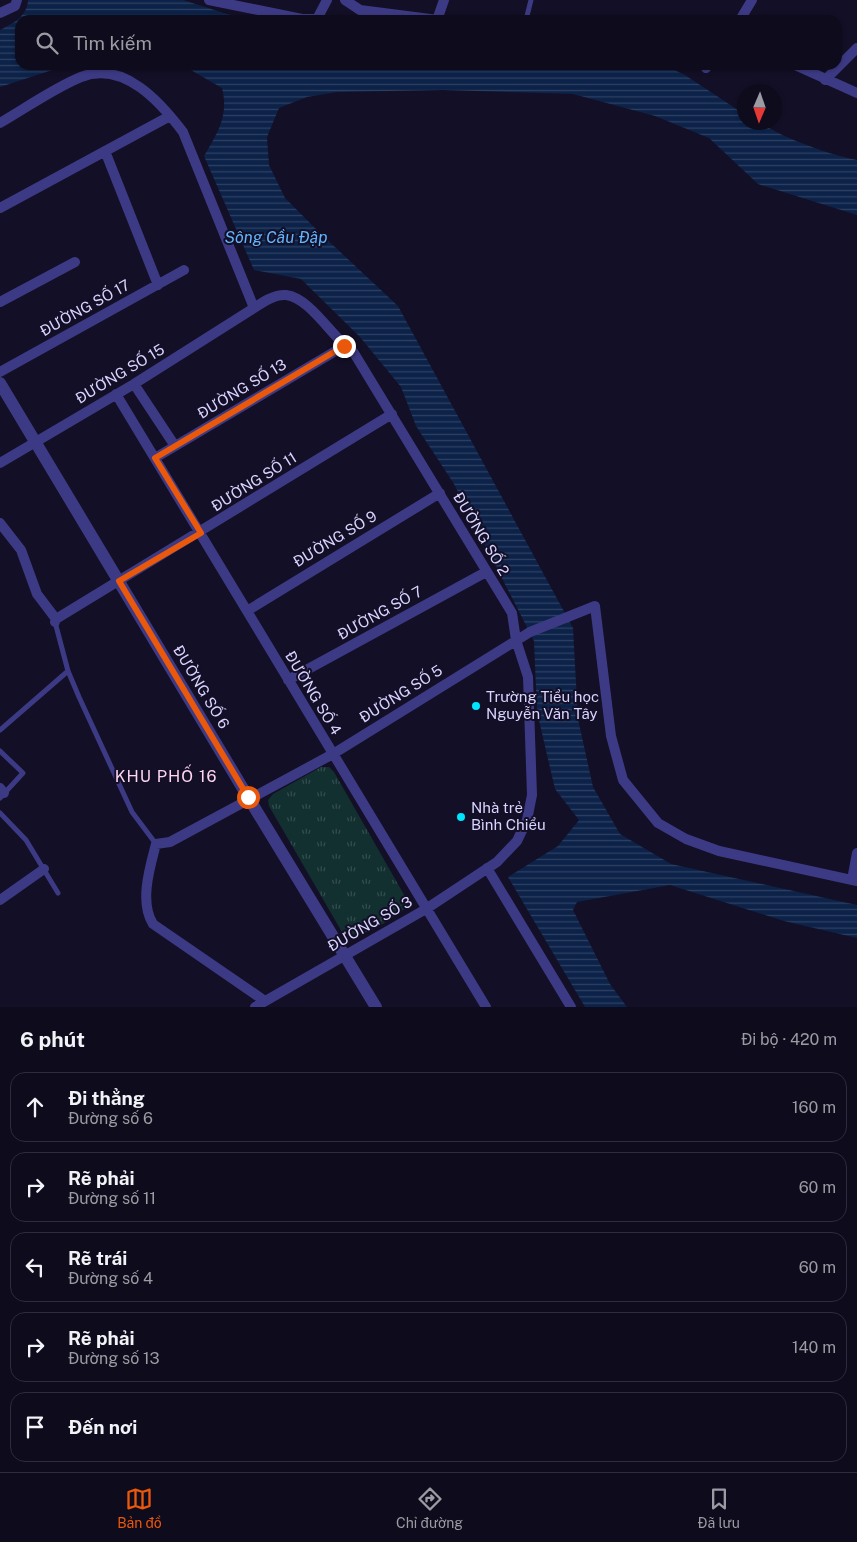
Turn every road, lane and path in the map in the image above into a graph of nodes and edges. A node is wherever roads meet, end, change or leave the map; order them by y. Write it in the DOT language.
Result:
graph roads {
  1 [pos="17,0"];
  2 [pos="209,0"];
  3 [pos="327,0"];
  4 [pos="345,0"];
  5 [pos="444,0"];
  6 [pos="531,0"];
  7 [pos="752,0"];
  8 [pos="232,3"];
  9 [pos="0,13"];
  10 [pos="281,15"];
  11 [pos="318,15"];
  12 [pos="398,15"];
  13 [pos="439,15"];
  14 [pos="527,15"];
  15 [pos="743,15"];
  16 [pos="857,48"];
  17 [pos="842,63"];
  18 [pos="805,70"];
  19 [pos="835,70"];
  20 [pos="825,80"];
  21 [pos="857,93"];
  22 [pos="170,116"];
  23 [pos="0,123"];
  24 [pos="105,151"];
  25 [pos="0,208"];
  26 [pos="75,262"];
  27 [pos="184,270"];
  28 [pos="158,284"];
  29 [pos="0,302"];
  30 [pos="254,308"];
  31 [pos="344,346"];
  32 [pos="0,372"];
  33 [pos="0,383"];
  34 [pos="134,384"];
  35 [pos="116,394"];
  36 [pos="392,414"];
  37 [pos="36,441"];
  38 [pos="175,446"];
  39 [pos="155,458"];
  40 [pos="0,463"];
  41 [pos="440,493"];
  42 [pos="0,523"];
  43 [pos="201,533"];
  44 [pos="486,572"];
  45 [pos="119,581"];
  46 [pos="246,610"];
  47 [pos="55,621"];
  48 [pos="516,640"];
  49 [pos="68,671"];
  50 [pos="288,680"];
  51 [pos="0,730"];
  52 [pos="0,751"];
  53 [pos="333,754"];
  54 [pos="1,793"];
  55 [pos="250,800"];
  56 [pos="0,813"];
  57 [pos="156,844"];
  58 [pos="857,853"];
  59 [pos="497,862"];
  60 [pos="487,868"];
  61 [pos="44,869"];
  62 [pos="854,880"];
  63 [pos="58,892"];
  64 [pos="0,900"];
  65 [pos="426,909"];
  66 [pos="347,956"];
  67 [pos="265,1001"];
  68 [pos="255,1007"];
  69 [pos="376,1007"];
  70 [pos="486,1007"];
  71 [pos="571,1007"];
  1 -- 9 [label="street"];
  2 -- 8 [label="street"];
  3 -- 11 [label="street"];
  4 -- 12 [label="street"];
  5 -- 13 [label="street"];
  6 -- 14 [label="lane"];
  7 -- 15 [label="street"];
  8 -- 10 [label="street"];
  16 -- 17 [label="street"];
  18 -- 20 [label="street"];
  19 -- 20 [label="street"];
  20 -- 21 [label="street"];
  22 -- 23 [label="street"];
  22 -- 24 [label="street"];
  22 -- 30 [label="street"];
  24 -- 25 [label="street"];
  24 -- 28 [label="street"];
  26 -- 29 [label="street"];
  27 -- 28 [label="street, ĐƯỜNG SỐ 17"];
  28 -- 32 [label="street, ĐƯỜNG SỐ 17"];
  30 -- 31 [label="street, ĐƯỜNG SỐ 2"];
  30 -- 34 [label="street, ĐƯỜNG SỐ 15"];
  31 -- 36 [label="street, ĐƯỜNG SỐ 2"];
  31 -- 38 [label="street, ĐƯỜNG SỐ 13"];
  33 -- 37 [label="street, ĐƯỜNG SỐ 6"];
  34 -- 35 [label="street, ĐƯỜNG SỐ 15"];
  34 -- 38 [label="street"];
  35 -- 37 [label="street, ĐƯỜNG SỐ 15"];
  35 -- 39 [label="street, ĐƯỜNG SỐ 4"];
  36 -- 41 [label="street, ĐƯỜNG SỐ 2"];
  36 -- 43 [label="street, ĐƯỜNG SỐ 11"];
  37 -- 40 [label="street, ĐƯỜNG SỐ 15"];
  37 -- 45 [label="street, ĐƯỜNG SỐ 6"];
  38 -- 39 [label="street, ĐƯỜNG SỐ 13"];
  39 -- 43 [label="street, ĐƯỜNG SỐ 4"];
  41 -- 44 [label="street, ĐƯỜNG SỐ 2"];
  41 -- 46 [label="street, ĐƯỜNG SỐ 9"];
  42 -- 47 [label="street"];
  43 -- 45 [label="street, ĐƯỜNG SỐ 11"];
  43 -- 46 [label="street, ĐƯỜNG SỐ 4"];
  44 -- 48 [label="street, ĐƯỜNG SỐ 2"];
  44 -- 50 [label="street, ĐƯỜNG SỐ 7"];
  45 -- 47 [label="street, ĐƯỜNG SỐ 11"];
  45 -- 55 [label="street, ĐƯỜNG SỐ 6"];
  46 -- 50 [label="street, ĐƯỜNG SỐ 4"];
  47 -- 49 [label="lane"];
  48 -- 53 [label="street, ĐƯỜNG SỐ 5"];
  48 -- 59 [label="street, ĐƯỜNG SỐ 2"];
  48 -- 62 [label="street, ĐƯỜNG SỐ 5"];
  49 -- 51 [label="lane"];
  49 -- 57 [label="lane"];
  50 -- 53 [label="street, ĐƯỜNG SỐ 4"];
  52 -- 54 [label="lane"];
  53 -- 55 [label="street, ĐƯỜNG SỐ 5"];
  53 -- 65 [label="street, ĐƯỜNG SỐ 4"];
  55 -- 57 [label="street, ĐƯỜNG SỐ 5"];
  55 -- 66 [label="street, ĐƯỜNG SỐ 6"];
  56 -- 61 [label="lane"];
  57 -- 67 [label="street"];
  58 -- 62 [label="street"];
  59 -- 60 [label="street, ĐƯỜNG SỐ 3"];
  60 -- 65 [label="street, ĐƯỜNG SỐ 3"];
  60 -- 71 [label="street"];
  61 -- 63 [label="lane"];
  61 -- 64 [label="street"];
  65 -- 66 [label="street, ĐƯỜNG SỐ 3"];
  65 -- 70 [label="street, ĐƯỜNG SỐ 4"];
  66 -- 67 [label="street, ĐƯỜNG SỐ 3"];
  66 -- 69 [label="street, ĐƯỜNG SỐ 6"];
  67 -- 68 [label="street, ĐƯỜNG SỐ 3"];
}
